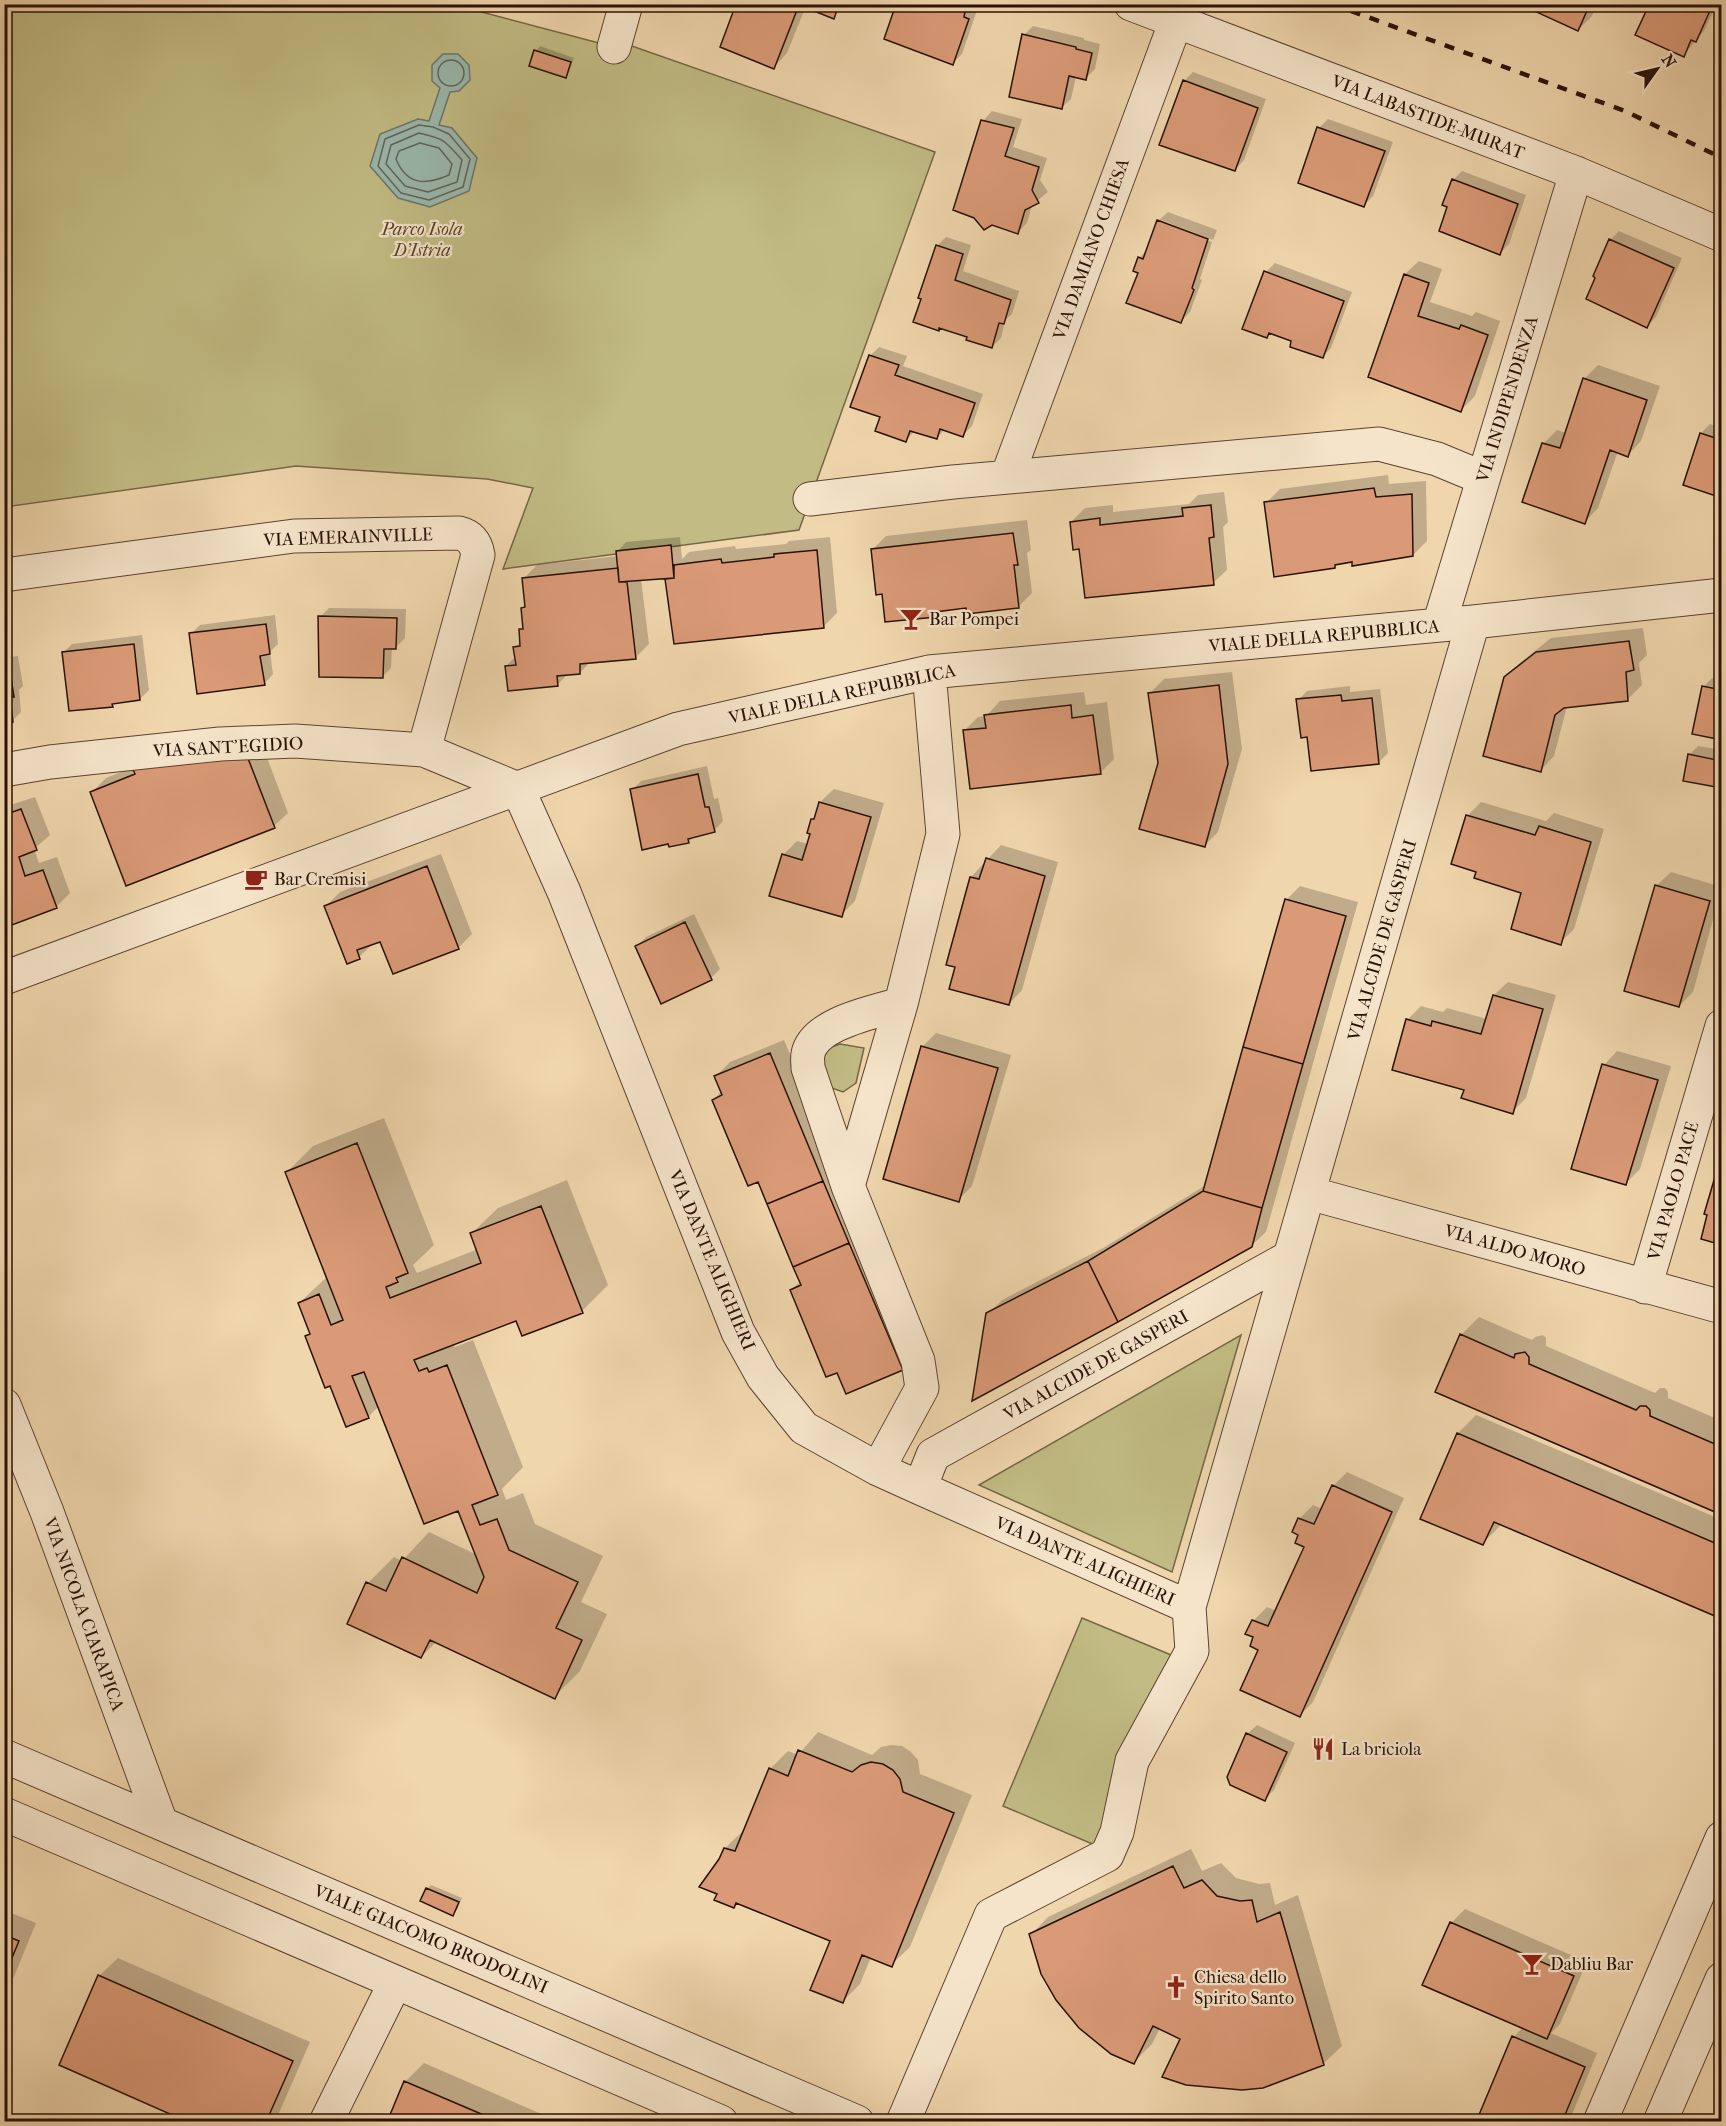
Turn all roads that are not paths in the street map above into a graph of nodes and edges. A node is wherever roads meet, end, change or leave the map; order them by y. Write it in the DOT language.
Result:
graph roads {
  1 [pos="626,4"];
  2 [pos="1131,4"];
  3 [pos="1176,21"];
  4 [pos="614,47"];
  5 [pos="1576,173"];
  6 [pos="1722,236"];
  7 [pos="1006,477"];
  8 [pos="1484,478"];
  9 [pos="810,499"];
  10 [pos="4,575"];
  11 [pos="1722,595"];
  12 [pos="1473,622"];
  13 [pos="1439,625"];
  14 [pos="929,672"];
  15 [pos="424,750"];
  16 [pos="4,770"];
  17 [pos="518,789"];
  18 [pos="4,978"];
  19 [pos="901,1004"];
  20 [pos="1722,1026"];
  21 [pos="848,1186"];
  22 [pos="1309,1193"];
  23 [pos="1290,1257"];
  24 [pos="1645,1287"];
  25 [pos="1722,1307"];
  26 [pos="4,1406"];
  27 [pos="878,1468"];
  28 [pos="920,1488"];
  29 [pos="1189,1607"];
  30 [pos="4,1756"];
  31 [pos="4,1815"];
  32 [pos="161,1823"];
  33 [pos="1722,1838"];
  34 [pos="1722,1979"];
  35 [pos="395,1983"];
  36 [pos="326,2121"];
  37 [pos="721,2121"];
  38 [pos="857,2121"];
  39 [pos="903,2121"];
  40 [pos="1600,2121"];
  41 [pos="1660,2121"];
  1 -- 4 [label="street"];
  2 -- 3 [label="street, VIA LABASTIDE-MURAT"];
  3 -- 5 [label="street, VIA LABASTIDE-MURAT"];
  3 -- 7 [label="street, VIA DAMIANO CHIESA"];
  5 -- 6 [label="street, VIA LABASTIDE-MURAT"];
  5 -- 8 [label="street, VIA INDIPENDENZA"];
  7 -- 8 [label="street"];
  7 -- 9 [label="street"];
  8 -- 13 [label="street, VIA INDIPENDENZA"];
  10 -- 15 [label="street, VIA EMERAINVILLE"];
  11 -- 12 [label="street, VIALE DELLA REPUBBLICA"];
  12 -- 13 [label="street, VIALE DELLA REPUBBLICA"];
  12 -- 22 [label="street, VIA ALCIDE DE GASPERI"];
  13 -- 14 [label="street, VIALE DELLA REPUBBLICA"];
  14 -- 17 [label="street, VIALE DELLA REPUBBLICA"];
  14 -- 19 [label="street"];
  15 -- 16 [label="street, VIA SANT'EGIDIO"];
  15 -- 17 [label="street, VIA SANT'EGIDIO"];
  17 -- 18 [label="street, VIALE DELLA REPUBBLICA"];
  17 -- 27 [label="street, VIA DANTE ALIGHIERI"];
  19 -- 21 [label="street"];
  19 -- 21 [label="street"];
  20 -- 24 [label="street, VIA PAOLO PACE"];
  21 -- 27 [label="street"];
  22 -- 23 [label="street, VIA ALCIDE DE GASPERI"];
  22 -- 24 [label="street, VIA ALDO MORO"];
  23 -- 28 [label="street, VIA ALCIDE DE GASPERI"];
  23 -- 29 [label="street, VIA ALCIDE DE GASPERI"];
  24 -- 25 [label="street, VIA ALDO MORO"];
  26 -- 32 [label="street, VIA NICOLA CIARAPICA"];
  27 -- 28 [label="street, VIA DANTE ALIGHIERI"];
  28 -- 29 [label="street, VIA DANTE ALIGHIERI"];
  29 -- 39 [label="street, VIA ALCIDE DE GASPERI"];
  30 -- 32 [label="street, VIALE GIACOMO BRODOLINI"];
  31 -- 35 [label="street"];
  32 -- 38 [label="street, VIALE GIACOMO BRODOLINI"];
  33 -- 40 [label="street"];
  34 -- 41 [label="street"];
  35 -- 36 [label="street"];
  35 -- 37 [label="street"];
}
